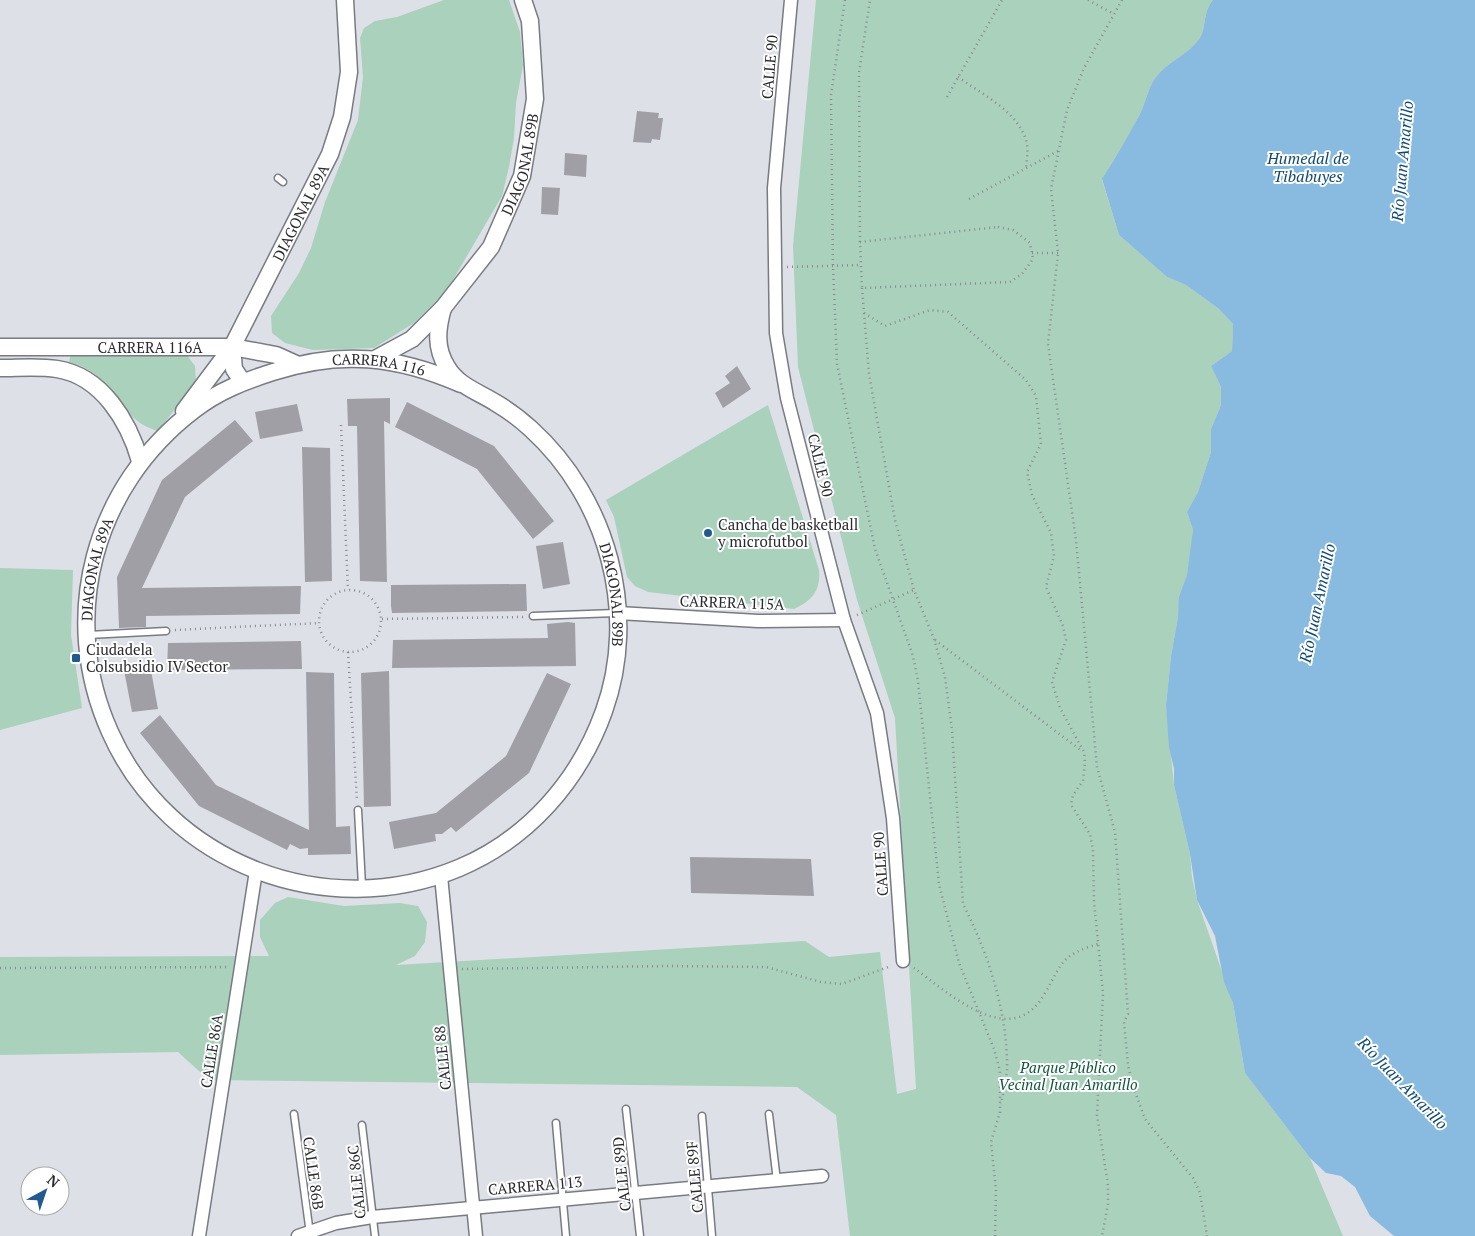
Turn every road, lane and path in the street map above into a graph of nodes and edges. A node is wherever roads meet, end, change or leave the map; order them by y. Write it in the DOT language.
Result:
graph roads {
  1 [pos="345,0"];
  2 [pos="523,0"];
  3 [pos="792,0"];
  4 [pos="845,0"];
  5 [pos="870,0"];
  6 [pos="1002,0"];
  7 [pos="1088,0"];
  8 [pos="1122,0"];
  9 [pos="1114,14"];
  10 [pos="958,77"];
  11 [pos="947,97"];
  12 [pos="1059,151"];
  13 [pos="1026,168"];
  14 [pos="969,199"];
  15 [pos="860,242"];
  16 [pos="1032,253"];
  17 [pos="1058,253"];
  18 [pos="860,264"];
  19 [pos="833,266"];
  20 [pos="774,267"];
  21 [pos="862,288"];
  22 [pos="443,308"];
  23 [pos="864,312"];
  24 [pos="0,347"];
  25 [pos="232,347"];
  26 [pos="375,359"];
  27 [pos="296,364"];
  28 [pos="0,368"];
  29 [pos="242,381"];
  30 [pos="461,384"];
  31 [pos="341,425"];
  32 [pos="172,427"];
  33 [pos="140,461"];
  34 [pos="348,590"];
  35 [pos="914,590"];
  36 [pos="892,600"];
  37 [pos="618,613"];
  38 [pos="533,616"];
  39 [pos="382,619"];
  40 [pos="844,620"];
  41 [pos="319,623"];
  42 [pos="166,631"];
  43 [pos="86,635"];
  44 [pos="934,639"];
  45 [pos="348,652"];
  46 [pos="1084,752"];
  47 [pos="358,810"];
  48 [pos="256,870"];
  49 [pos="441,876"];
  50 [pos="362,890"];
  51 [pos="1098,944"];
  52 [pos="903,961"];
  53 [pos="240,967"];
  54 [pos="0,968"];
  55 [pos="449,969"];
  56 [pos="978,1012"];
  57 [pos="1002,1020"];
  58 [pos="626,1109"];
  59 [pos="1000,1112"];
  60 [pos="294,1114"];
  61 [pos="769,1114"];
  62 [pos="702,1116"];
  63 [pos="556,1123"];
  64 [pos="362,1125"];
  65 [pos="822,1176"];
  66 [pos="777,1181"];
  67 [pos="707,1187"];
  68 [pos="635,1193"];
  69 [pos="563,1199"];
  70 [pos="474,1206"];
  71 [pos="372,1217"];
  72 [pos="306,1234"];
  73 [pos="200,1236"];
  74 [pos="375,1236"];
  75 [pos="476,1236"];
  76 [pos="566,1236"];
  77 [pos="640,1236"];
  78 [pos="712,1236"];
  79 [pos="995,1236"];
  80 [pos="1102,1236"];
  81 [pos="1207,1236"];
  1 -- 25 [label="street, DIAGONAL 89A"];
  2 -- 22 [label="street, DIAGONAL 89B"];
  3 -- 20 [label="street, CALLE 90"];
  4 -- 19 [label="path"];
  5 -- 15 [label="path"];
  6 -- 10 [label="path"];
  7 -- 9 [label="path"];
  8 -- 9 [label="path"];
  9 -- 12 [label="path"];
  10 -- 11 [label="path"];
  10 -- 13 [label="path"];
  12 -- 13 [label="path"];
  12 -- 17 [label="path"];
  13 -- 14 [label="path"];
  15 -- 16 [label="path"];
  15 -- 18 [label="path"];
  16 -- 17 [label="path"];
  16 -- 21 [label="path"];
  17 -- 81 [label="path"];
  18 -- 19 [label="path"];
  18 -- 21 [label="path"];
  19 -- 20 [label="path"];
  19 -- 36 [label="path"];
  20 -- 40 [label="street, CALLE 90"];
  21 -- 23 [label="path"];
  22 -- 26 [label="street, DIAGONAL 89B"];
  22 -- 30 [label="street, DIAGONAL 89B"];
  23 -- 35 [label="path"];
  23 -- 46 [label="path"];
  24 -- 25 [label="street, CARRERA 116A"];
  25 -- 27 [label="street, CARRERA 116A"];
  25 -- 29 [label="street"];
  25 -- 32 [label="street, DIAGONAL 89A"];
  26 -- 27 [label="street, CARRERA 116"];
  26 -- 30 [label="street, CARRERA 116"];
  27 -- 29 [label="street, DIAGONAL 89A"];
  28 -- 33 [label="street"];
  29 -- 32 [label="street, DIAGONAL 89A"];
  30 -- 37 [label="street, DIAGONAL 89B"];
  31 -- 34 [label="path"];
  32 -- 33 [label="street, DIAGONAL 89A"];
  33 -- 43 [label="street, DIAGONAL 89A"];
  34 -- 39 [label="path"];
  34 -- 41 [label="path"];
  35 -- 36 [label="path"];
  35 -- 44 [label="path"];
  36 -- 40 [label="path"];
  36 -- 56 [label="path"];
  37 -- 38 [label="lane"];
  37 -- 40 [label="street, CARRERA 115A"];
  37 -- 49 [label="street, DIAGONAL 89B"];
  38 -- 39 [label="path"];
  39 -- 45 [label="path"];
  40 -- 52 [label="street, CALLE 90"];
  41 -- 42 [label="path"];
  41 -- 45 [label="path"];
  42 -- 43 [label="lane"];
  43 -- 48 [label="street, DIAGONAL 89A"];
  44 -- 46 [label="path"];
  44 -- 57 [label="path"];
  45 -- 47 [label="path"];
  46 -- 51 [label="path"];
  47 -- 50 [label="lane"];
  48 -- 50 [label="street, DIAGONAL 89A"];
  48 -- 53 [label="street, CALLE 86A"];
  49 -- 50 [label="street, DIAGONAL 89B"];
  49 -- 55 [label="street, CALLE 88"];
  51 -- 57 [label="path"];
  51 -- 80 [label="path"];
  52 -- 55 [label="path"];
  52 -- 56 [label="path"];
  53 -- 54 [label="path"];
  53 -- 73 [label="street, CALLE 86A"];
  55 -- 70 [label="street, CALLE 88"];
  56 -- 57 [label="path"];
  56 -- 59 [label="path"];
  57 -- 59 [label="path"];
  58 -- 68 [label="lane, CALLE 89D"];
  59 -- 79 [label="path"];
  60 -- 72 [label="lane, CALLE 86B"];
  61 -- 66 [label="lane"];
  62 -- 67 [label="lane, CALLE 89F"];
  63 -- 69 [label="lane"];
  64 -- 71 [label="lane, CALLE 86C"];
  65 -- 66 [label="street, CARRERA 113"];
  66 -- 67 [label="street, CARRERA 113"];
  67 -- 68 [label="street, CARRERA 113"];
  67 -- 78 [label="lane, CALLE 89F"];
  68 -- 69 [label="street, CARRERA 113"];
  68 -- 77 [label="lane, CALLE 89D"];
  69 -- 70 [label="street, CARRERA 113"];
  69 -- 76 [label="lane"];
  70 -- 71 [label="street, CARRERA 113"];
  70 -- 75 [label="street, CALLE 88"];
  71 -- 72 [label="street, CARRERA 113"];
  71 -- 74 [label="lane, CALLE 86C"];
}
